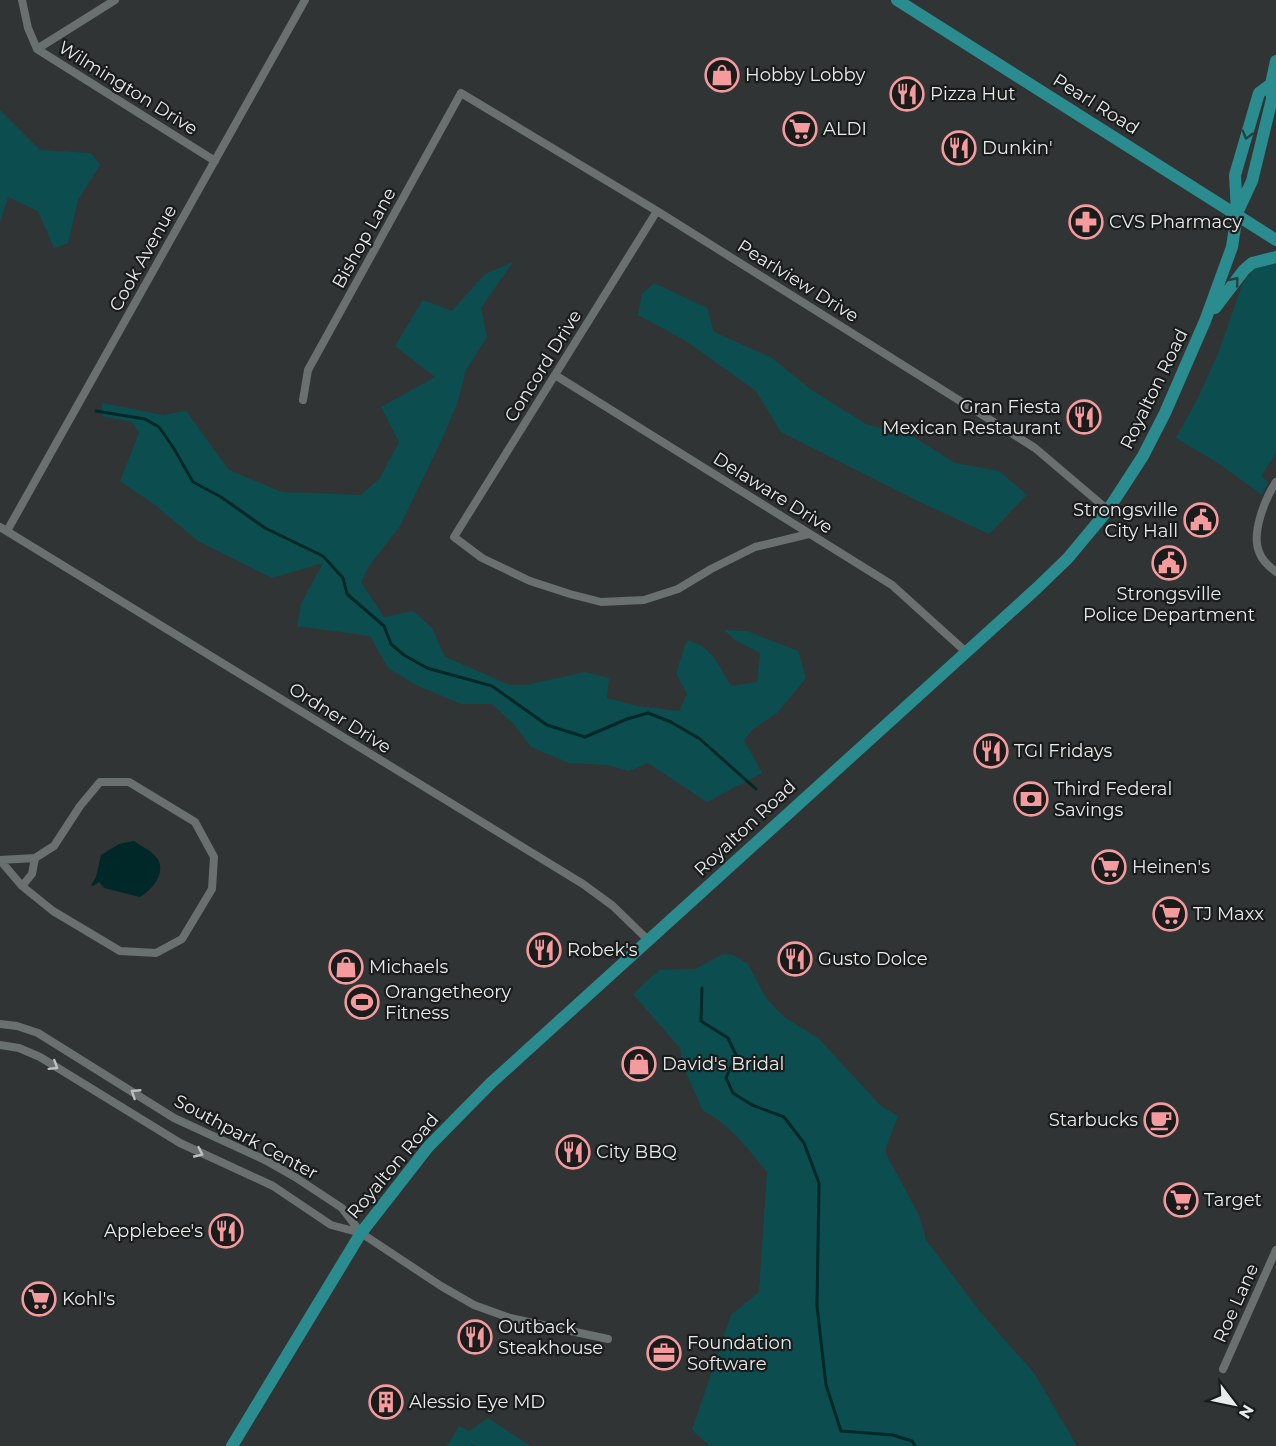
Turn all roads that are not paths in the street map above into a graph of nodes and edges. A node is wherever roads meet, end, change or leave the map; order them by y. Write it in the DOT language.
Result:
graph roads {
  1 [pos="22,0"];
  2 [pos="115,0"];
  3 [pos="305,0"];
  4 [pos="897,0"];
  5 [pos="37,49"];
  6 [pos="1276,61"];
  7 [pos="1271,84"];
  8 [pos="461,93"];
  9 [pos="215,161"];
  10 [pos="657,211"];
  11 [pos="1237,214"];
  12 [pos="1276,240"];
  13 [pos="1276,257"];
  14 [pos="1205,321"];
  15 [pos="555,375"];
  16 [pos="303,400"];
  17 [pos="1276,482"];
  18 [pos="1108,510"];
  19 [pos="4,529"];
  20 [pos="809,534"];
  21 [pos="1276,572"];
  22 [pos="965,651"];
  23 [pos="35,858"];
  24 [pos="0,860"];
  25 [pos="22,886"];
  26 [pos="649,941"];
  27 [pos="0,1024"];
  28 [pos="0,1045"];
  29 [pos="361,1233"];
  30 [pos="1276,1250"];
  31 [pos="608,1339"];
  32 [pos="1224,1369"];
  33 [pos="232,1446"];
  1 -- 5 [label="street, Wilmington Drive"];
  2 -- 5 [label="street"];
  3 -- 9 [label="street, Cook Avenue"];
  4 -- 11 [label="main road, Pearl Road"];
  5 -- 9 [label="street, Wilmington Drive"];
  6 -- 7 [label="main road, Royalton Road"];
  7 -- 11 [label="main road, Royalton Road"];
  7 -- 11 [label="main road, Royalton Road, one-way"];
  8 -- 10 [label="street, Pearlview Drive"];
  8 -- 16 [label="street, Bishop Lane"];
  9 -- 19 [label="street, Cook Avenue"];
  10 -- 15 [label="street, Concord Drive"];
  10 -- 18 [label="street, Pearlview Drive"];
  11 -- 12 [label="main road, Pearl Road"];
  11 -- 14 [label="main road, Royalton Road"];
  14 -- 13 [label="main road, one-way"];
  14 -- 18 [label="main road, Royalton Road"];
  15 -- 20 [label="street, Delaware Drive"];
  15 -- 20 [label="street, Concord Drive"];
  17 -- 21 [label="street"];
  18 -- 22 [label="main road, Royalton Road"];
  19 -- 26 [label="street, Ordner Drive"];
  20 -- 22 [label="street, Delaware Drive"];
  22 -- 26 [label="main road, Royalton Road"];
  23 -- 24 [label="street"];
  23 -- 25 [label="street"];
  23 -- 25 [label="street"];
  24 -- 25 [label="street"];
  26 -- 29 [label="main road, Royalton Road"];
  29 -- 27 [label="street, Southpark Center, one-way"];
  28 -- 29 [label="street, Southpark Center, one-way"];
  29 -- 31 [label="street"];
  29 -- 33 [label="main road, Royalton Road"];
  30 -- 32 [label="street, Roe Lane"];
}
